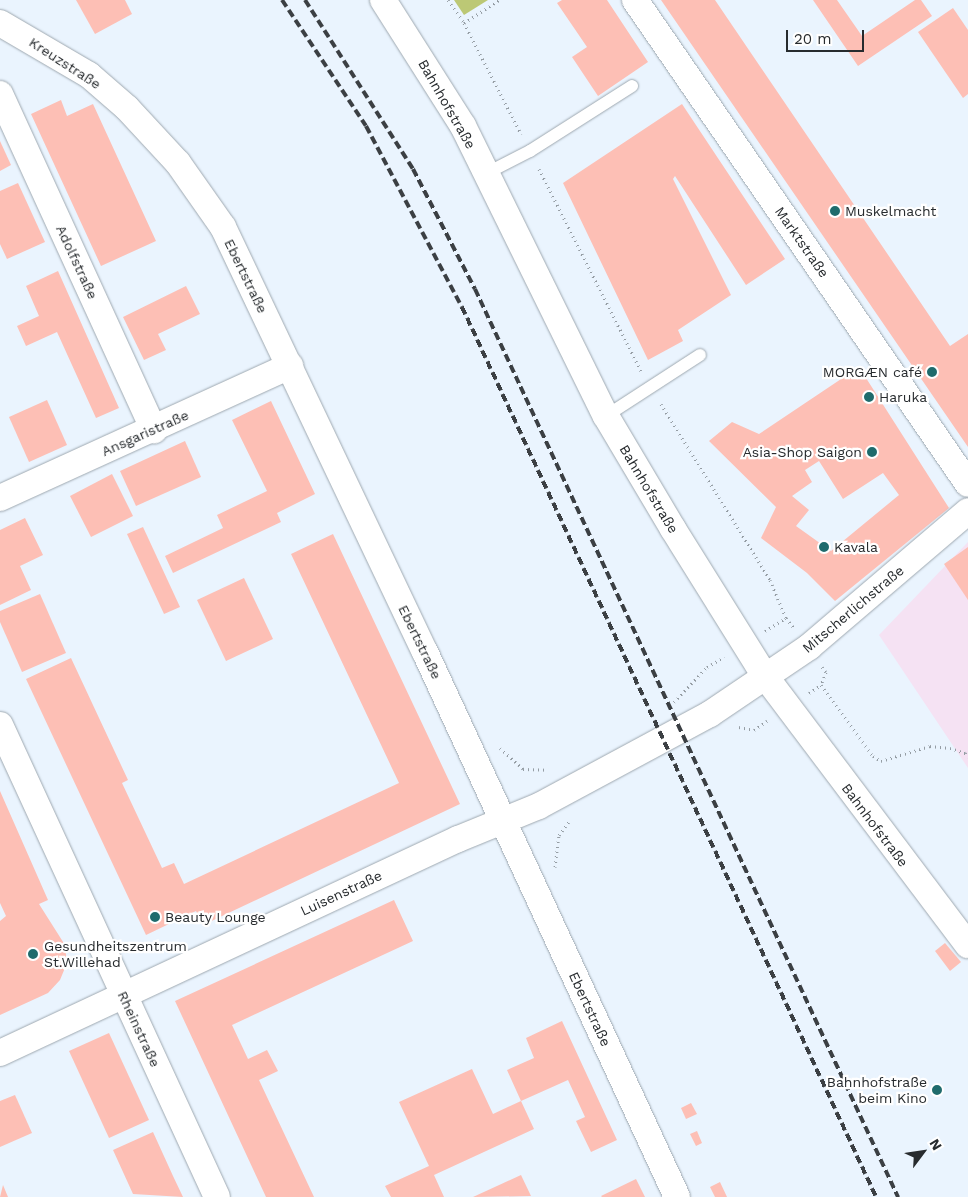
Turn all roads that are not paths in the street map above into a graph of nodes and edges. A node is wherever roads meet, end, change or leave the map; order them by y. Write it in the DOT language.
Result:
graph roads {
  1 [pos="383,0"];
  2 [pos="635,0"];
  3 [pos="0,23"];
  4 [pos="632,86"];
  5 [pos="0,94"];
  6 [pos="127,108"];
  7 [pos="485,174"];
  8 [pos="700,355"];
  9 [pos="290,366"];
  10 [pos="606,416"];
  11 [pos="154,430"];
  12 [pos="968,484"];
  13 [pos="0,498"];
  14 [pos="968,511"];
  15 [pos="765,676"];
  16 [pos="675,718"];
  17 [pos="0,726"];
  18 [pos="503,820"];
  19 [pos="968,945"];
  20 [pos="124,996"];
  21 [pos="0,1053"];
  22 [pos="217,1197"];
  23 [pos="677,1197"];
  1 -- 7 [label="street, Bahnhofstraße"];
  2 -- 12 [label="street, Marktstraße"];
  3 -- 6 [label="street, Kreuzstraße"];
  4 -- 7 [label="lane"];
  5 -- 11 [label="street, Adolfstraße"];
  6 -- 9 [label="street, Ebertstraße"];
  7 -- 10 [label="street, Bahnhofstraße"];
  8 -- 10 [label="lane"];
  9 -- 11 [label="street, Ansgaristraße"];
  9 -- 18 [label="street, Ebertstraße"];
  10 -- 15 [label="street, Bahnhofstraße"];
  11 -- 13 [label="street, Ansgaristraße"];
  14 -- 15 [label="street, Mitscherlichstraße"];
  15 -- 16 [label="street, Mitscherlichstraße"];
  15 -- 19 [label="street, Bahnhofstraße"];
  16 -- 18 [label="street, Luisenstraße"];
  17 -- 20 [label="street, Rheinstraße"];
  18 -- 20 [label="street, Luisenstraße"];
  18 -- 23 [label="street, Ebertstraße"];
  20 -- 21 [label="street, Luisenstraße"];
  20 -- 22 [label="street, Rheinstraße"];
}
